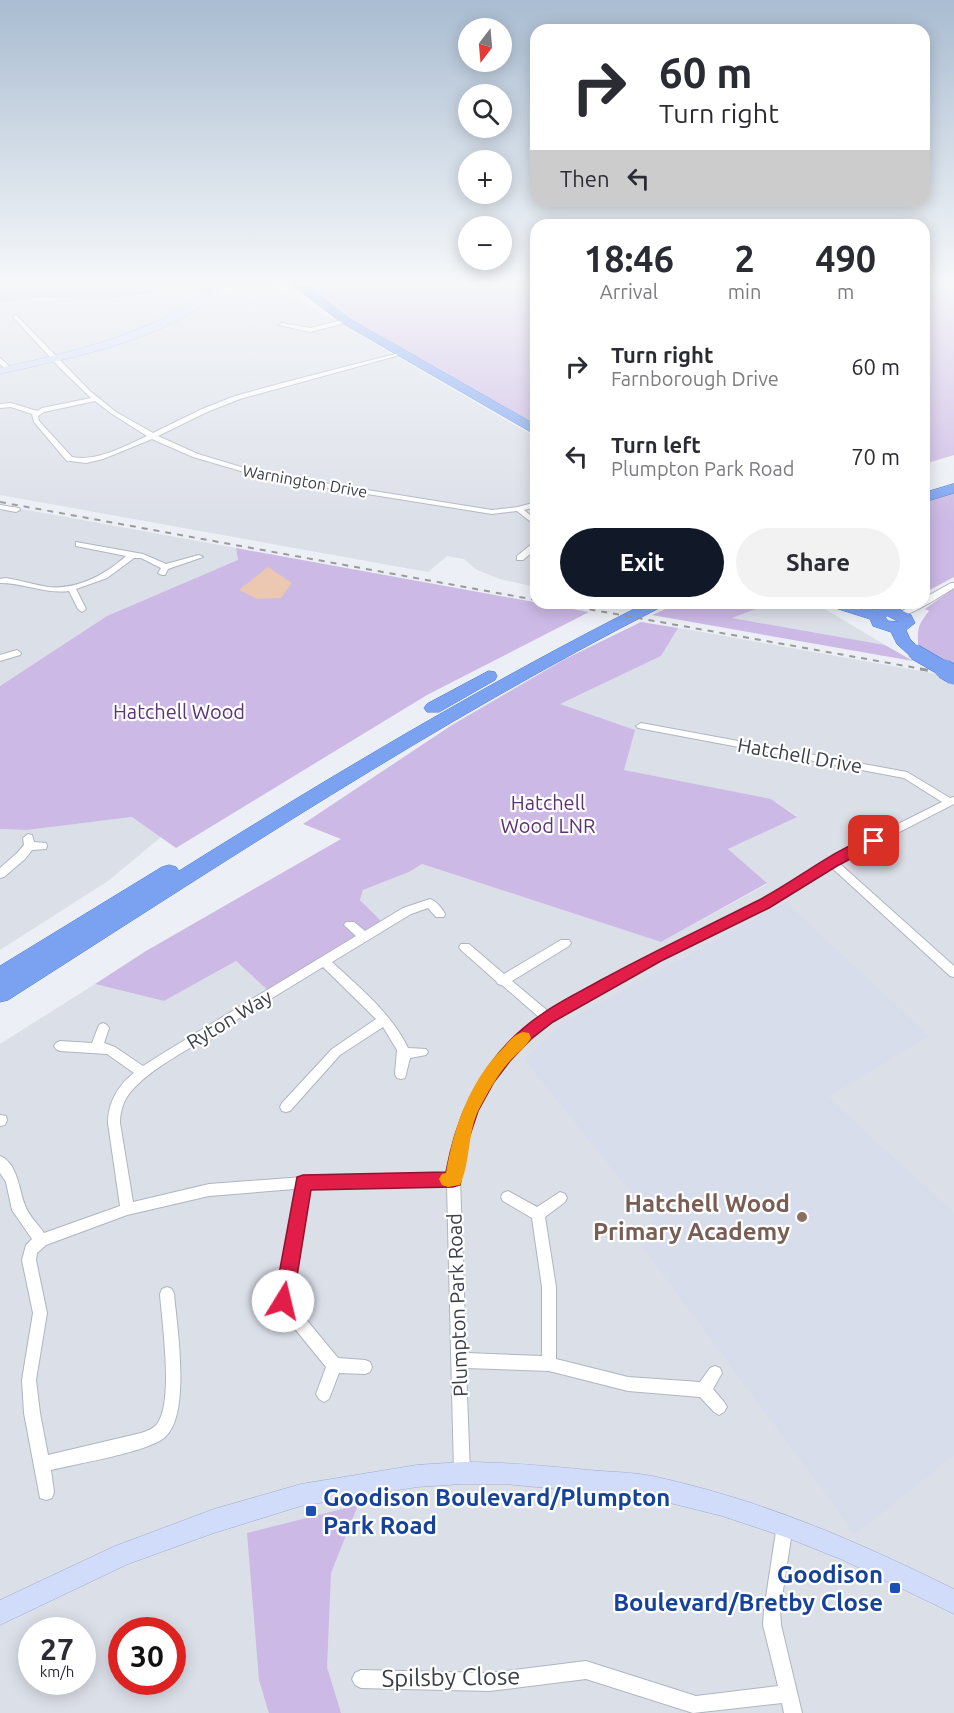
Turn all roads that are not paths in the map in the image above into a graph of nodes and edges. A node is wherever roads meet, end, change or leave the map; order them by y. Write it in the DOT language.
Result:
graph roads {
  1 [pos="30,364"];
  2 [pos="61,364"];
  3 [pos="359,364"];
  4 [pos="420,364"];
  5 [pos="4,370"];
  6 [pos="97,399"];
  7 [pos="0,406"];
  8 [pos="37,412"];
  9 [pos="530,428"];
  10 [pos="152,437"];
  11 [pos="954,476"];
  12 [pos="930,483"];
  13 [pos="954,488"];
  14 [pos="930,496"];
  15 [pos="530,506"];
  16 [pos="0,507"];
  17 [pos="519,509"];
  18 [pos="16,510"];
  19 [pos="530,519"];
  20 [pos="69,549"];
  21 [pos="530,550"];
  22 [pos="132,555"];
  23 [pos="200,557"];
  24 [pos="520,558"];
  25 [pos="0,581"];
  26 [pos="954,585"];
  27 [pos="71,588"];
  28 [pos="930,598"];
  29 [pos="82,609"];
  30 [pos="621,609"];
  31 [pos="646,609"];
  32 [pos="854,609"];
  33 [pos="914,609"];
  34 [pos="899,621"];
  35 [pos="16,653"];
  36 [pos="0,658"];
  37 [pos="954,675"];
  38 [pos="641,726"];
  39 [pos="952,801"];
  40 [pos="42,846"];
  41 [pos="832,862"];
  42 [pos="0,874"];
  43 [pos="440,914"];
  44 [pos="350,926"];
  45 [pos="364,937"];
  46 [pos="565,943"];
  47 [pos="465,947"];
  48 [pos="324,961"];
  49 [pos="954,973"];
  50 [pos="0,976"];
  51 [pos="502,981"];
  52 [pos="0,994"];
  53 [pos="548,1018"];
  54 [pos="384,1020"];
  55 [pos="103,1028"];
  56 [pos="60,1046"];
  57 [pos="96,1048"];
  58 [pos="422,1052"];
  59 [pos="403,1053"];
  60 [pos="143,1073"];
  61 [pos="401,1074"];
  62 [pos="286,1107"];
  63 [pos="0,1162"];
  64 [pos="453,1179"];
  65 [pos="303,1183"];
  66 [pos="508,1197"];
  67 [pos="560,1198"];
  68 [pos="127,1209"];
  69 [pos="538,1215"];
  70 [pos="41,1240"];
  71 [pos="167,1294"];
  72 [pos="459,1360"];
  73 [pos="549,1364"];
  74 [pos="334,1365"];
  75 [pos="365,1366"];
  76 [pos="715,1373"];
  77 [pos="705,1390"];
  78 [pos="324,1394"];
  79 [pos="719,1407"];
  80 [pos="42,1464"];
  81 [pos="462,1473"];
  82 [pos="46,1492"];
  83 [pos="785,1526"];
  84 [pos="954,1602"];
  85 [pos="0,1613"];
  86 [pos="361,1679"];
  87 [pos="787,1694"];
  88 [pos="793,1713"];
  1 -- 5 [label="street"];
  2 -- 6 [label="street, Warnington Drive"];
  3 -- 10 [label="street"];
  4 -- 9 [label="highway"];
  6 -- 8 [label="street"];
  6 -- 10 [label="street, Warnington Drive"];
  7 -- 8 [label="street"];
  8 -- 10 [label="street"];
  10 -- 17 [label="street, Warnington Drive"];
  11 -- 12 [label="highway"];
  13 -- 14 [label="highway"];
  15 -- 17 [label="street, Warnington Drive"];
  16 -- 18 [label="street"];
  17 -- 19 [label="street"];
  20 -- 22 [label="street"];
  21 -- 24 [label="street"];
  22 -- 23 [label="street"];
  22 -- 27 [label="street"];
  25 -- 27 [label="street"];
  26 -- 28 [label="street"];
  27 -- 29 [label="street"];
  30 -- 50 [label="highway"];
  31 -- 52 [label="highway"];
  32 -- 34 [label="highway"];
  33 -- 34 [label="street"];
  34 -- 37 [label="highway, bridge"];
  35 -- 36 [label="street"];
  38 -- 39 [label="street, Hatchell Drive"];
  39 -- 41 [label="street, Plumpton Park Road"];
  40 -- 42 [label="street"];
  41 -- 49 [label="street"];
  41 -- 53 [label="street, Plumpton Park Road"];
  43 -- 45 [label="street, Ryton Way"];
  44 -- 45 [label="street"];
  45 -- 48 [label="street, Ryton Way"];
  46 -- 51 [label="street"];
  47 -- 51 [label="street"];
  48 -- 54 [label="street"];
  48 -- 60 [label="street, Ryton Way"];
  51 -- 53 [label="street"];
  53 -- 64 [label="street, Plumpton Park Road"];
  54 -- 59 [label="street"];
  54 -- 62 [label="street"];
  55 -- 57 [label="street"];
  56 -- 57 [label="street"];
  57 -- 60 [label="street"];
  58 -- 59 [label="street"];
  59 -- 61 [label="street"];
  60 -- 68 [label="street, Ryton Way"];
  63 -- 70 [label="street"];
  64 -- 65 [label="street"];
  64 -- 72 [label="street, Plumpton Park Road"];
  65 -- 68 [label="street"];
  65 -- 74 [label="street"];
  66 -- 69 [label="street"];
  67 -- 69 [label="street"];
  68 -- 70 [label="street"];
  69 -- 73 [label="street"];
  70 -- 80 [label="street"];
  71 -- 80 [label="street"];
  72 -- 73 [label="street"];
  72 -- 81 [label="street, Plumpton Park Road"];
  73 -- 77 [label="street"];
  74 -- 75 [label="street"];
  74 -- 78 [label="street"];
  76 -- 77 [label="street"];
  77 -- 79 [label="street"];
  80 -- 82 [label="street"];
  81 -- 83 [label="street"];
  81 -- 85 [label="street"];
  83 -- 84 [label="street"];
  83 -- 87 [label="street"];
  86 -- 87 [label="street, Spilsby Close"];
  87 -- 88 [label="street"];
}
